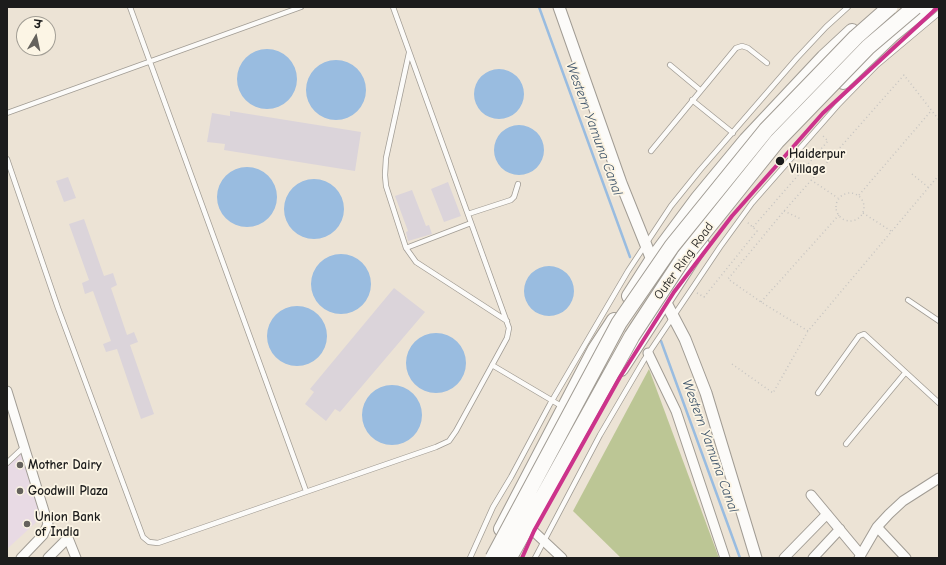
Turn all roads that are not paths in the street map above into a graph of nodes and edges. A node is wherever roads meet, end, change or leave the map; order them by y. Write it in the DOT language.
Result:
graph roads {
  1 [pos="130,7"];
  2 [pos="301,7"];
  3 [pos="393,7"];
  4 [pos="559,7"];
  5 [pos="848,7"];
  6 [pos="879,7"];
  7 [pos="890,7"];
  8 [pos="916,7"];
  9 [pos="926,7"];
  10 [pos="939,12"];
  11 [pos="410,53"];
  12 [pos="150,62"];
  13 [pos="767,63"];
  14 [pos="670,65"];
  15 [pos="700,90"];
  16 [pos="789,94"];
  17 [pos="692,100"];
  18 [pos="7,113"];
  19 [pos="811,115"];
  20 [pos="733,133"];
  21 [pos="651,151"];
  22 [pos="7,159"];
  23 [pos="518,184"];
  24 [pos="468,214"];
  25 [pos="471,222"];
  26 [pos="645,244"];
  27 [pos="406,248"];
  28 [pos="652,260"];
  29 [pos="908,300"];
  30 [pos="665,301"];
  31 [pos="673,317"];
  32 [pos="507,321"];
  33 [pos="939,321"];
  34 [pos="648,354"];
  35 [pos="492,365"];
  36 [pos="905,373"];
  37 [pos="7,391"];
  38 [pos="818,393"];
  39 [pos="552,401"];
  40 [pos="939,403"];
  41 [pos="564,408"];
  42 [pos="846,444"];
  43 [pos="25,446"];
  44 [pos="7,462"];
  45 [pos="939,478"];
  46 [pos="306,491"];
  47 [pos="811,495"];
  48 [pos="827,514"];
  49 [pos="877,527"];
  50 [pos="530,528"];
  51 [pos="840,529"];
  52 [pos="543,540"];
  53 [pos="860,557"];
  54 [pos="21,558"];
  55 [pos="48,558"];
  56 [pos="76,558"];
  57 [pos="470,558"];
  58 [pos="486,558"];
  59 [pos="493,558"];
  60 [pos="509,558"];
  61 [pos="516,558"];
  62 [pos="535,558"];
  63 [pos="562,558"];
  64 [pos="725,558"];
  65 [pos="756,558"];
  66 [pos="784,558"];
  67 [pos="813,558"];
  68 [pos="906,558"];
  1 -- 12 [label="lane"];
  2 -- 12 [label="lane"];
  3 -- 11 [label="lane"];
  4 -- 26 [label="street"];
  5 -- 20 [label="lane"];
  6 -- 16 [label="main road, Outer Ring Road"];
  7 -- 59 [label="highway, Outer Ring Road, bridge"];
  8 -- 60 [label="highway, Outer Ring Road, bridge"];
  9 -- 19 [label="main road, Outer Ring Road"];
  10 -- 31 [label="lane"];
  11 -- 24 [label="lane"];
  11 -- 27 [label="lane"];
  12 -- 18 [label="lane"];
  12 -- 46 [label="lane"];
  13 -- 15 [label="lane"];
  14 -- 15 [label="lane"];
  15 -- 17 [label="lane"];
  16 -- 19 [label="main road"];
  16 -- 28 [label="main road, Outer Ring Road"];
  17 -- 20 [label="lane"];
  17 -- 21 [label="lane"];
  19 -- 30 [label="main road, Outer Ring Road"];
  20 -- 26 [label="lane"];
  22 -- 46 [label="lane"];
  23 -- 24 [label="lane"];
  24 -- 25 [label="lane"];
  25 -- 27 [label="lane"];
  25 -- 32 [label="lane"];
  26 -- 28 [label="street"];
  26 -- 39 [label="lane"];
  27 -- 32 [label="lane"];
  28 -- 41 [label="main road, Outer Ring Road"];
  29 -- 33 [label="lane"];
  30 -- 31 [label="street"];
  30 -- 50 [label="main road, Outer Ring Road"];
  31 -- 34 [label="lane"];
  31 -- 65 [label="street"];
  32 -- 35 [label="lane"];
  34 -- 52 [label="lane"];
  34 -- 64 [label="street"];
  35 -- 39 [label="lane"];
  35 -- 46 [label="lane"];
  36 -- 38 [label="lane"];
  36 -- 40 [label="lane"];
  36 -- 42 [label="lane"];
  37 -- 43 [label="street"];
  39 -- 41 [label="lane"];
  39 -- 57 [label="lane"];
  41 -- 58 [label="main road, Outer Ring Road"];
  43 -- 44 [label="lane"];
  43 -- 54 [label="street"];
  45 -- 49 [label="street"];
  47 -- 48 [label="street"];
  48 -- 51 [label="street"];
  48 -- 66 [label="street"];
  49 -- 53 [label="street"];
  49 -- 68 [label="street"];
  50 -- 52 [label="street"];
  50 -- 61 [label="main road, Outer Ring Road"];
  51 -- 53 [label="street"];
  51 -- 67 [label="street"];
  52 -- 62 [label="lane"];
  52 -- 63 [label="street"];
  55 -- 56 [label="street"];
}
